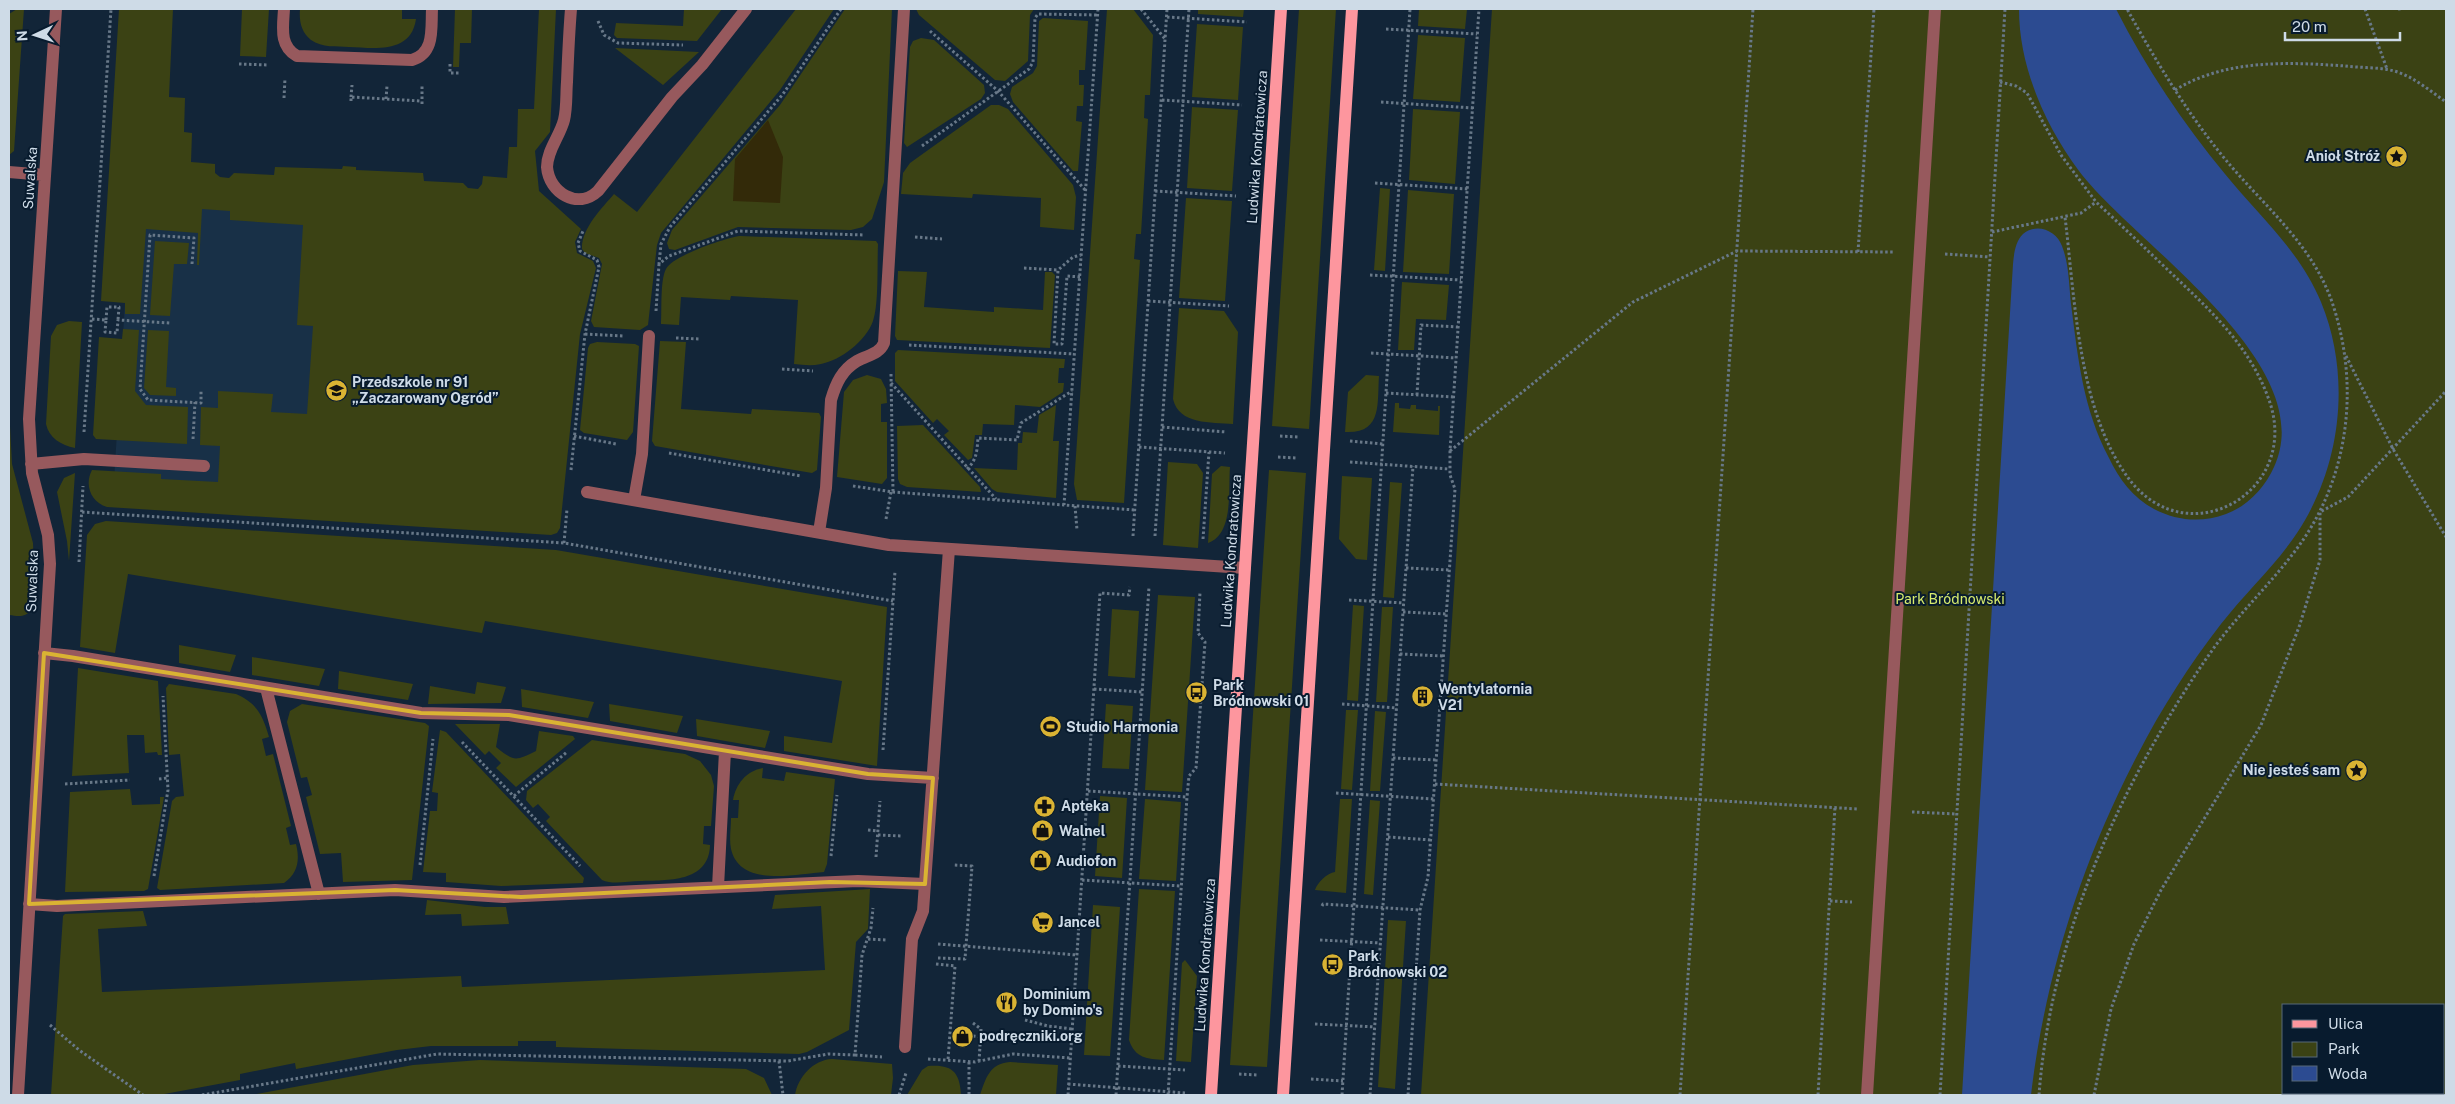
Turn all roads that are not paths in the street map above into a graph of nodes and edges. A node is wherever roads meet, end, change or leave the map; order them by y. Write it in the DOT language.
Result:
graph roads {
  1 [pos="56,9"];
  2 [pos="284,9"];
  3 [pos="432,9"];
  4 [pos="571,9"];
  5 [pos="746,9"];
  6 [pos="904,9"];
  7 [pos="1282,9"];
  8 [pos="1352,9"];
  9 [pos="1935,9"];
  10 [pos="9,172"];
  11 [pos="45,175"];
  12 [pos="649,336"];
  13 [pos="31,464"];
  14 [pos="204,466"];
  15 [pos="587,492"];
  16 [pos="634,500"];
  17 [pos="819,532"];
  18 [pos="949,549"];
  19 [pos="1245,568"];
  20 [pos="44,653"];
  21 [pos="266,688"];
  22 [pos="725,751"];
  23 [pos="933,778"];
  24 [pos="925,884"];
  25 [pos="718,887"];
  26 [pos="319,894"];
  27 [pos="29,904"];
  28 [pos="905,1047"];
  29 [pos="14,1075"];
  30 [pos="18,1095"];
  31 [pos="1211,1095"];
  32 [pos="1283,1095"];
  33 [pos="1867,1095"];
  1 -- 11 [label="street, Suwalska"];
  2 -- 3 [label="street"];
  4 -- 5 [label="street"];
  6 -- 17 [label="street"];
  7 -- 19 [label="main road, Ludwika Kondratowicza"];
  8 -- 32 [label="main road"];
  9 -- 33 [label="street"];
  10 -- 11 [label="street"];
  11 -- 13 [label="street, Suwalska"];
  12 -- 16 [label="street"];
  13 -- 14 [label="street"];
  13 -- 20 [label="street, Suwalska"];
  15 -- 16 [label="street"];
  16 -- 17 [label="street"];
  17 -- 18 [label="street"];
  18 -- 19 [label="street"];
  18 -- 23 [label="street"];
  19 -- 31 [label="main road, Ludwika Kondratowicza"];
  20 -- 21 [label="street"];
  20 -- 27 [label="street, Suwalska"];
  21 -- 22 [label="street"];
  21 -- 26 [label="street"];
  22 -- 23 [label="street"];
  22 -- 25 [label="street"];
  23 -- 24 [label="street"];
  24 -- 25 [label="street"];
  24 -- 28 [label="street"];
  25 -- 26 [label="street"];
  26 -- 27 [label="street"];
  27 -- 29 [label="street, Suwalska"];
  29 -- 30 [label="street, Suwalska"];
}
